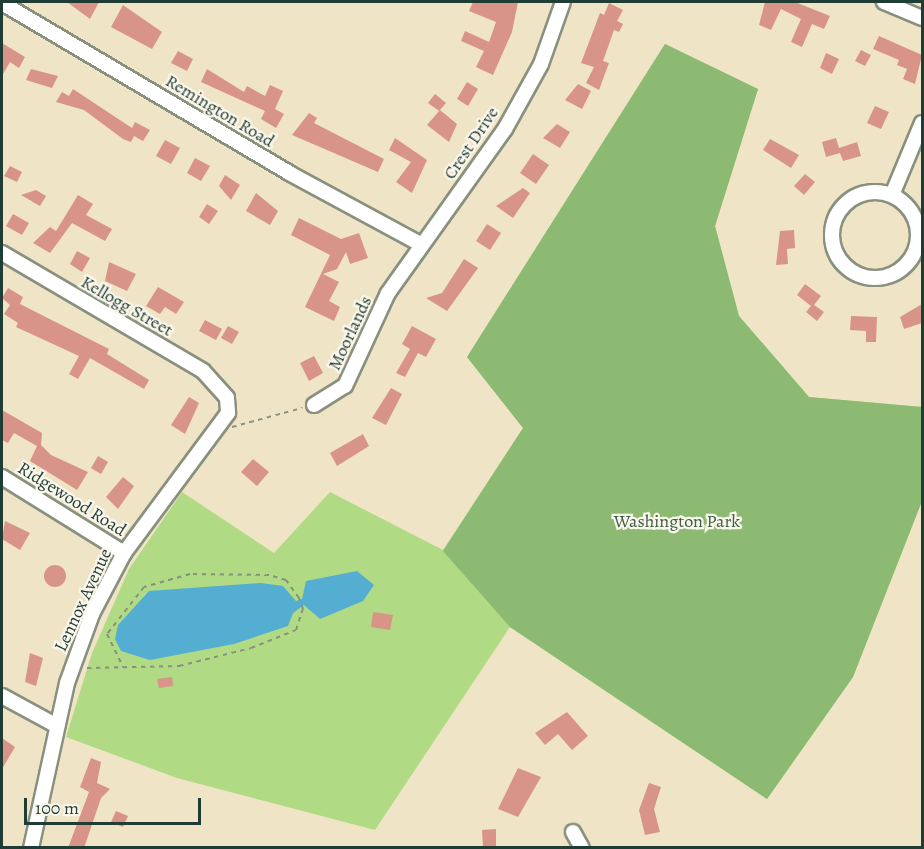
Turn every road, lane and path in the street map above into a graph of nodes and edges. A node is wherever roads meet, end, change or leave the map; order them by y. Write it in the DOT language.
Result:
graph roads {
  1 [pos="563,2"];
  2 [pos="884,2"];
  3 [pos="2,3"];
  4 [pos="922,18"];
  5 [pos="922,123"];
  6 [pos="892,195"];
  7 [pos="422,244"];
  8 [pos="2,253"];
  9 [pos="388,293"];
  10 [pos="227,398"];
  11 [pos="314,405"];
  12 [pos="244,425"];
  13 [pos="2,477"];
  14 [pos="124,553"];
  15 [pos="72,665"];
  16 [pos="123,667"];
  17 [pos="2,696"];
  18 [pos="57,726"];
  19 [pos="573,832"];
  20 [pos="31,848"];
  21 [pos="582,848"];
  1 -- 7 [label="street, Crest Drive"];
  2 -- 4 [label="street"];
  3 -- 7 [label="street, Remington Road"];
  5 -- 6 [label="street"];
  6 -- 6 [label="street"];
  7 -- 9 [label="street, Crest Drive"];
  8 -- 10 [label="street, Kellogg Street"];
  9 -- 11 [label="street, Moorlands"];
  10 -- 14 [label="street, Lennox Avenue"];
  11 -- 12 [label="path"];
  13 -- 14 [label="street, Ridgewood Road"];
  14 -- 15 [label="street, Lennox Avenue"];
  15 -- 16 [label="path"];
  15 -- 18 [label="street, Lennox Avenue"];
  16 -- 16 [label="path"];
  17 -- 18 [label="street"];
  18 -- 20 [label="street, Lennox Avenue"];
  19 -- 21 [label="street"];
}
